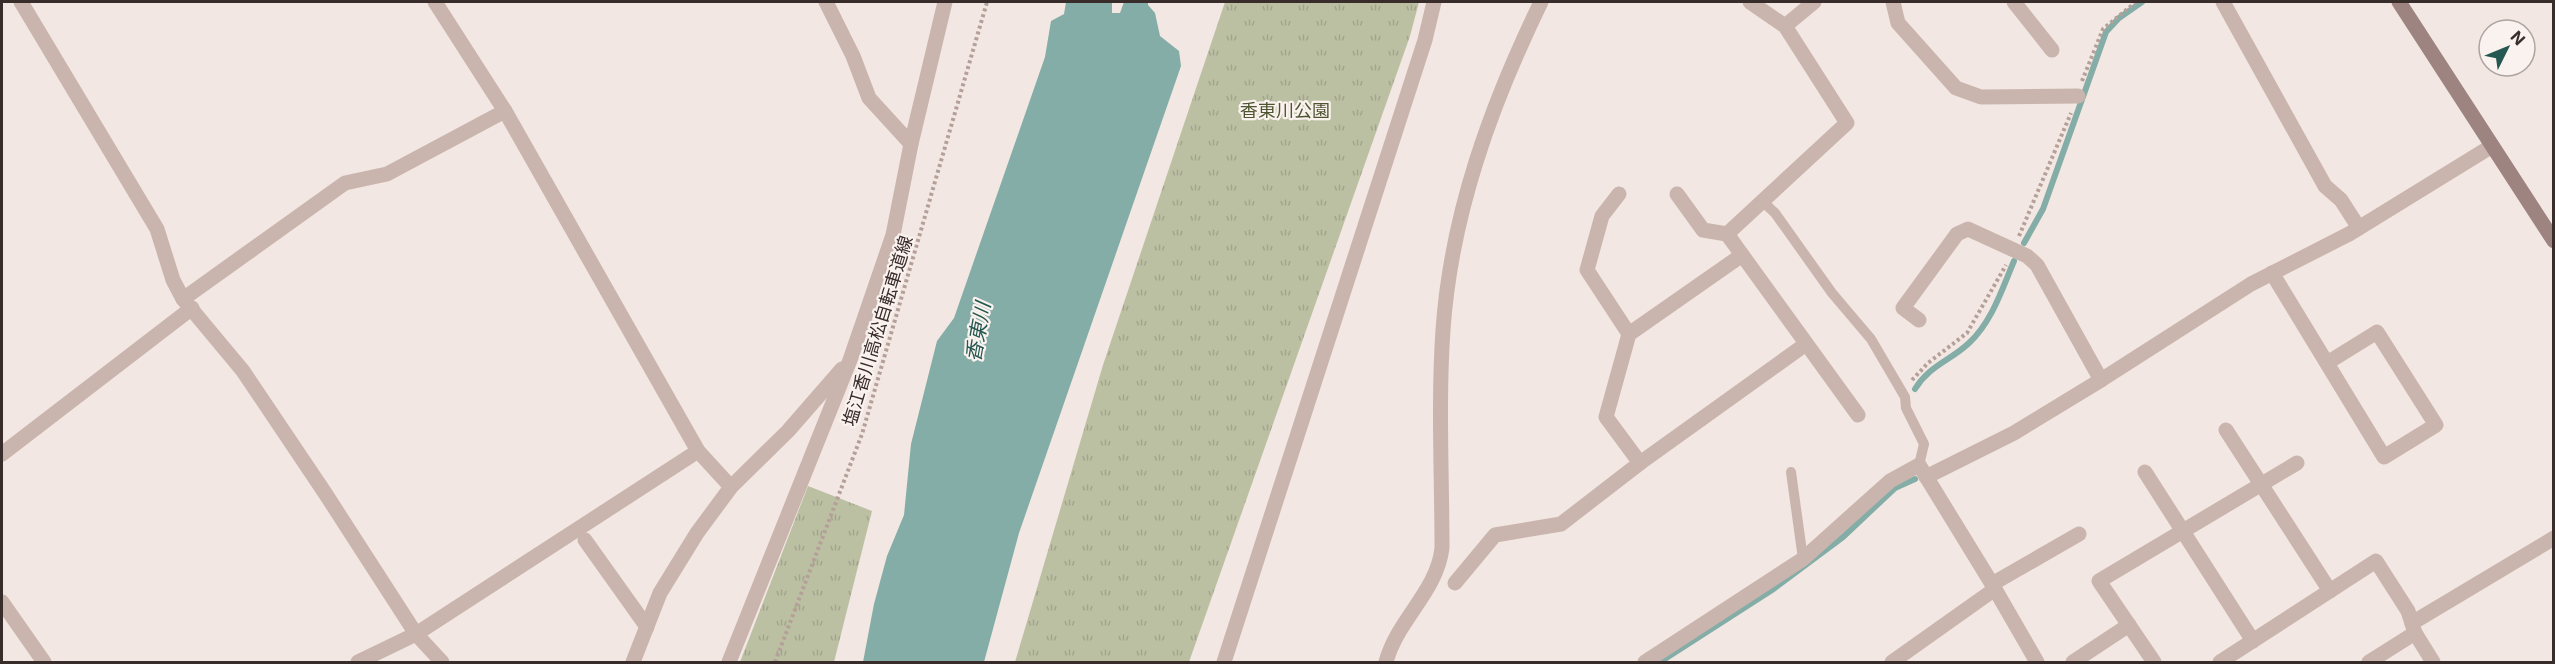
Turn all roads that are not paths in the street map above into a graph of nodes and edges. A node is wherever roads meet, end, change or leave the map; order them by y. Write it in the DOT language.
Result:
graph roads {
  1 [pos="21,2"];
  2 [pos="435,2"];
  3 [pos="826,2"];
  4 [pos="945,2"];
  5 [pos="1434,2"];
  6 [pos="1542,2"];
  7 [pos="1750,2"];
  8 [pos="1814,2"];
  9 [pos="1893,2"];
  10 [pos="2014,2"];
  11 [pos="2223,2"];
  12 [pos="2399,2"];
  13 [pos="1785,26"];
  14 [pos="2052,50"];
  15 [pos="2078,96"];
  16 [pos="505,111"];
  17 [pos="911,144"];
  18 [pos="2492,146"];
  19 [pos="1619,194"];
  20 [pos="1677,194"];
  21 [pos="1762,201"];
  22 [pos="2358,228"];
  23 [pos="1727,234"];
  24 [pos="2553,240"];
  25 [pos="1742,255"];
  26 [pos="2272,273"];
  27 [pos="188,304"];
  28 [pos="1919,320"];
  29 [pos="1629,334"];
  30 [pos="1806,344"];
  31 [pos="850,360"];
  32 [pos="2327,363"];
  33 [pos="2101,380"];
  34 [pos="1858,415"];
  35 [pos="2226,430"];
  36 [pos="698,451"];
  37 [pos="2,454"];
  38 [pos="2297,463"];
  39 [pos="1640,464"];
  40 [pos="1922,471"];
  41 [pos="1791,472"];
  42 [pos="2145,472"];
  43 [pos="2261,484"];
  44 [pos="731,487"];
  45 [pos="2182,531"];
  46 [pos="2079,534"];
  47 [pos="2553,538"];
  48 [pos="585,540"];
  49 [pos="1803,559"];
  50 [pos="1455,583"];
  51 [pos="1993,586"];
  52 [pos="2330,591"];
  53 [pos="2,602"];
  54 [pos="2129,625"];
  55 [pos="647,627"];
  56 [pos="2413,628"];
  57 [pos="416,634"];
  58 [pos="2253,641"];
  59 [pos="1653,660"];
  60 [pos="44,663"];
  61 [pos="358,663"];
  62 [pos="441,663"];
  63 [pos="633,663"];
  64 [pos="729,663"];
  65 [pos="1224,663"];
  66 [pos="1386,663"];
  67 [pos="1892,663"];
  68 [pos="2037,663"];
  69 [pos="2073,663"];
  70 [pos="2154,663"];
  71 [pos="2220,663"];
  72 [pos="2369,663"];
  73 [pos="2433,663"];
  1 -- 27 [label="street"];
  2 -- 16 [label="street"];
  3 -- 17 [label="street"];
  4 -- 17 [label="street"];
  5 -- 65 [label="street"];
  6 -- 66 [label="street"];
  7 -- 13 [label="street"];
  8 -- 13 [label="street"];
  9 -- 15 [label="street"];
  10 -- 14 [label="street"];
  11 -- 22 [label="street"];
  12 -- 18 [label="main road"];
  13 -- 21 [label="street"];
  16 -- 27 [label="street"];
  16 -- 36 [label="street"];
  17 -- 31 [label="street"];
  18 -- 22 [label="street"];
  18 -- 24 [label="main road"];
  19 -- 29 [label="street"];
  20 -- 23 [label="street"];
  21 -- 23 [label="street"];
  21 -- 40 [label="lane"];
  22 -- 26 [label="street"];
  23 -- 25 [label="street"];
  25 -- 29 [label="street"];
  25 -- 30 [label="street"];
  26 -- 32 [label="street"];
  26 -- 33 [label="street"];
  27 -- 37 [label="street"];
  27 -- 57 [label="street"];
  28 -- 33 [label="street"];
  29 -- 39 [label="street"];
  30 -- 34 [label="street"];
  30 -- 39 [label="street"];
  31 -- 44 [label="street"];
  31 -- 64 [label="street"];
  32 -- 32 [label="street"];
  33 -- 40 [label="street"];
  35 -- 43 [label="street"];
  36 -- 44 [label="street"];
  36 -- 57 [label="street"];
  38 -- 43 [label="street"];
  39 -- 50 [label="street"];
  40 -- 49 [label="street"];
  40 -- 51 [label="street"];
  41 -- 49 [label="lane"];
  42 -- 45 [label="street"];
  43 -- 45 [label="street"];
  43 -- 52 [label="street"];
  44 -- 55 [label="street"];
  45 -- 54 [label="street"];
  45 -- 58 [label="street"];
  46 -- 51 [label="street"];
  47 -- 56 [label="street"];
  48 -- 55 [label="street"];
  49 -- 59 [label="street"];
  51 -- 67 [label="street"];
  51 -- 68 [label="street"];
  52 -- 56 [label="street"];
  52 -- 58 [label="street"];
  53 -- 60 [label="street"];
  54 -- 69 [label="street"];
  54 -- 70 [label="street"];
  55 -- 63 [label="street"];
  56 -- 72 [label="street"];
  56 -- 73 [label="street"];
  57 -- 61 [label="street"];
  57 -- 62 [label="street"];
  58 -- 71 [label="street"];
}
